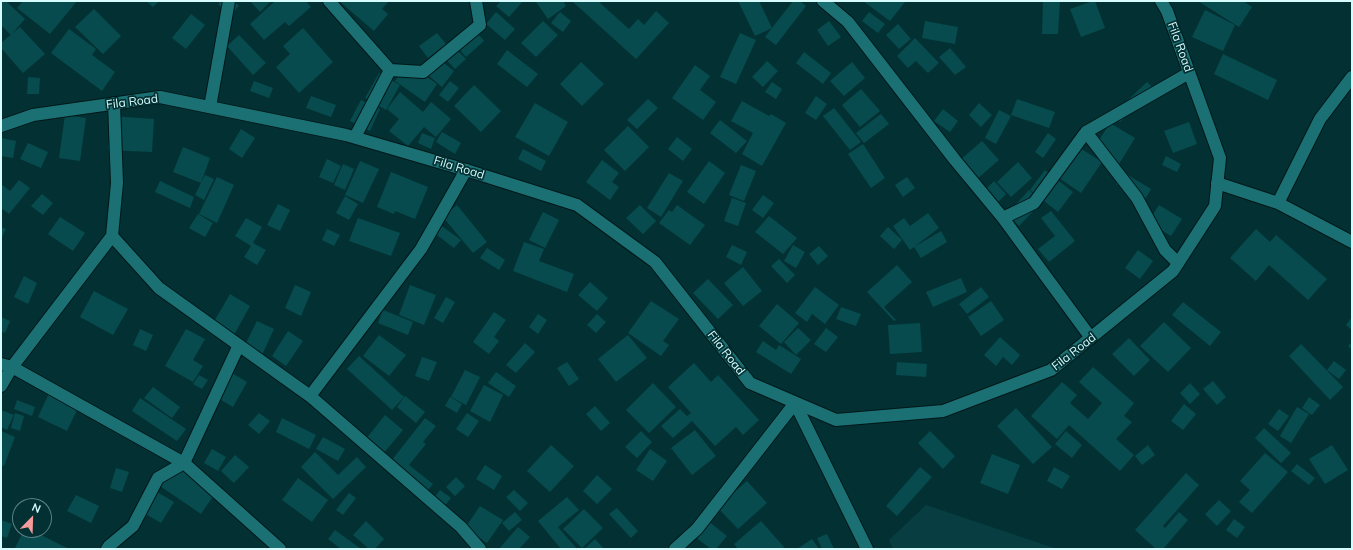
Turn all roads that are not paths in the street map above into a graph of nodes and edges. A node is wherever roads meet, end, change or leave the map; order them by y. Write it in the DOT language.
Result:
graph roads {
  1 [pos="229,1"];
  2 [pos="329,1"];
  3 [pos="476,1"];
  4 [pos="823,1"];
  5 [pos="1161,1"];
  6 [pos="390,70"];
  7 [pos="1189,73"];
  8 [pos="1352,77"];
  9 [pos="114,103"];
  10 [pos="210,107"];
  11 [pos="1,126"];
  12 [pos="1086,132"];
  13 [pos="355,137"];
  14 [pos="466,170"];
  15 [pos="1217,182"];
  16 [pos="1278,203"];
  17 [pos="1003,218"];
  18 [pos="112,236"];
  19 [pos="1352,242"];
  20 [pos="1178,263"];
  21 [pos="1091,338"];
  22 [pos="239,345"];
  23 [pos="6,366"];
  24 [pos="1,386"];
  25 [pos="310,396"];
  26 [pos="795,403"];
  27 [pos="184,463"];
  28 [pos="107,549"];
  29 [pos="280,549"];
  30 [pos="480,549"];
  31 [pos="675,549"];
  32 [pos="867,549"];
  1 -- 10 [label="street"];
  2 -- 6 [label="street"];
  3 -- 6 [label="street"];
  4 -- 17 [label="street"];
  5 -- 7 [label="street, Fila Road"];
  6 -- 13 [label="street"];
  7 -- 12 [label="street"];
  7 -- 15 [label="street, Fila Road"];
  8 -- 16 [label="street"];
  9 -- 10 [label="street, Fila Road"];
  9 -- 11 [label="street, Fila Road"];
  9 -- 18 [label="street"];
  10 -- 13 [label="street, Fila Road"];
  12 -- 17 [label="street"];
  12 -- 20 [label="street"];
  13 -- 14 [label="street, Fila Road"];
  14 -- 25 [label="street"];
  14 -- 26 [label="street, Fila Road"];
  15 -- 16 [label="street"];
  15 -- 20 [label="street, Fila Road"];
  16 -- 19 [label="street"];
  17 -- 21 [label="street"];
  18 -- 22 [label="street"];
  18 -- 23 [label="street"];
  20 -- 21 [label="street, Fila Road"];
  21 -- 26 [label="street, Fila Road"];
  22 -- 25 [label="street"];
  22 -- 27 [label="street"];
  23 -- 24 [label="street"];
  23 -- 27 [label="street"];
  25 -- 30 [label="street"];
  26 -- 31 [label="street"];
  26 -- 32 [label="street"];
  27 -- 28 [label="street"];
  27 -- 29 [label="street"];
}
